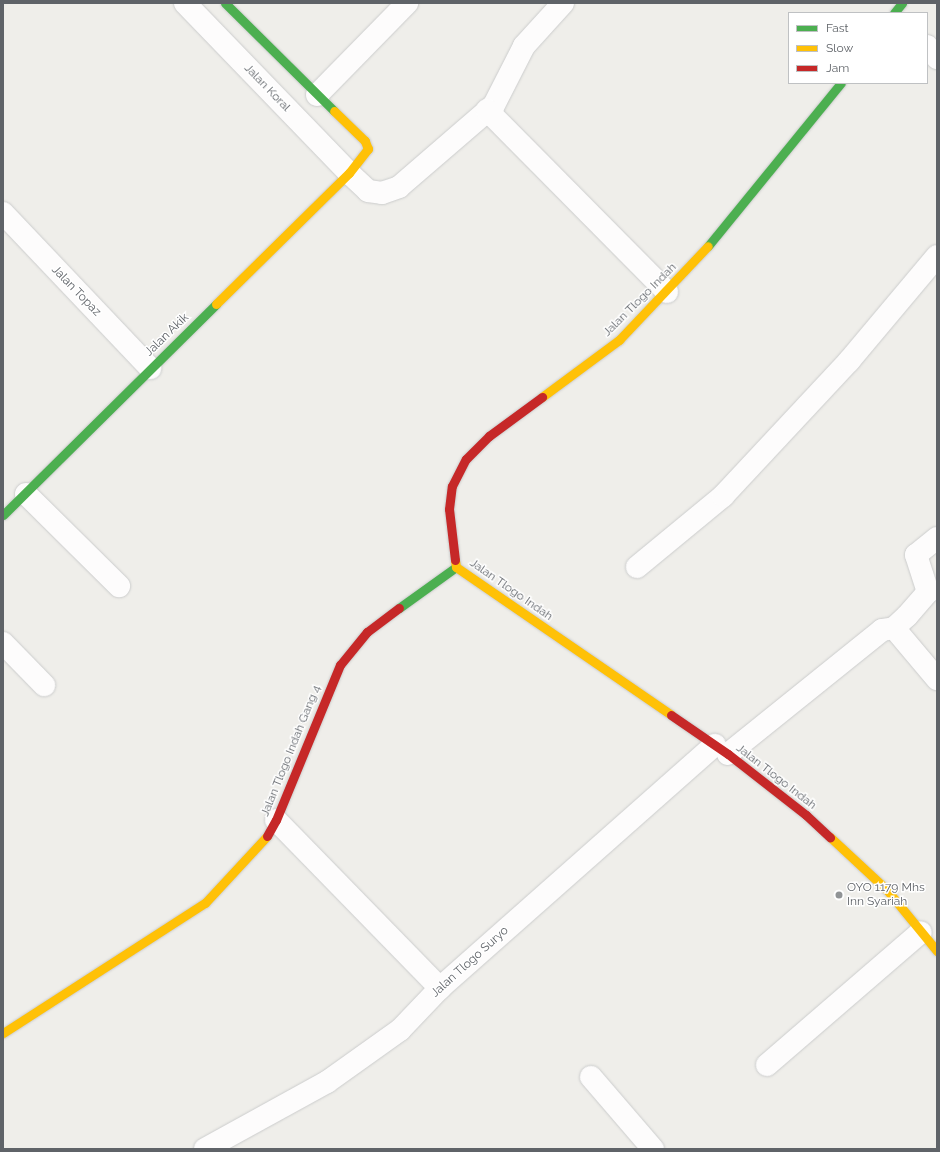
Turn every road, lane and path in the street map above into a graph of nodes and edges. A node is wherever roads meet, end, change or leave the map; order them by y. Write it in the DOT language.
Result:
graph roads {
  1 [pos="185,3"];
  2 [pos="225,3"];
  3 [pos="407,3"];
  4 [pos="563,3"];
  5 [pos="928,47"];
  6 [pos="937,58"];
  7 [pos="841,84"];
  8 [pos="317,95"];
  9 [pos="488,110"];
  10 [pos="349,173"];
  11 [pos="3,213"];
  12 [pos="937,256"];
  13 [pos="667,292"];
  14 [pos="150,368"];
  15 [pos="26,494"];
  16 [pos="3,515"];
  17 [pos="937,538"];
  18 [pos="637,566"];
  19 [pos="456,567"];
  20 [pos="119,586"];
  21 [pos="894,628"];
  22 [pos="3,643"];
  23 [pos="937,679"];
  24 [pos="44,685"];
  25 [pos="721,750"];
  26 [pos="276,820"];
  27 [pos="922,932"];
  28 [pos="937,951"];
  29 [pos="440,988"];
  30 [pos="3,1033"];
  31 [pos="767,1064"];
  32 [pos="591,1077"];
  33 [pos="204,1149"];
  34 [pos="653,1149"];
  1 -- 10 [label="street, Jalan Koral"];
  2 -- 8 [label="street"];
  3 -- 8 [label="street"];
  4 -- 9 [label="street, Jalan Koral"];
  5 -- 6 [label="street"];
  7 -- 13 [label="street, Jalan Tlogo Indah"];
  8 -- 10 [label="street, Jalan Akik"];
  9 -- 10 [label="street, Jalan Koral"];
  9 -- 13 [label="street"];
  10 -- 14 [label="street, Jalan Akik"];
  11 -- 14 [label="street, Jalan Topaz"];
  12 -- 18 [label="street"];
  13 -- 19 [label="street, Jalan Tlogo Indah"];
  14 -- 15 [label="street, Jalan Akik"];
  15 -- 16 [label="street, Jalan Akik"];
  15 -- 20 [label="street"];
  17 -- 21 [label="street"];
  19 -- 25 [label="street, Jalan Tlogo Indah"];
  19 -- 26 [label="street, Jalan Tlogo Indah Gang 4"];
  21 -- 23 [label="street"];
  21 -- 25 [label="street, Jalan Tlogo Suryo"];
  22 -- 24 [label="street"];
  25 -- 27 [label="street, Jalan Tlogo Indah"];
  25 -- 29 [label="street, Jalan Tlogo Suryo"];
  26 -- 29 [label="street"];
  26 -- 30 [label="street, Jalan Tlogo Indah Gang 4"];
  27 -- 28 [label="street, Jalan Tlogo Indah"];
  27 -- 31 [label="street"];
  29 -- 33 [label="street, Jalan Tlogo Suryo"];
  32 -- 34 [label="street"];
}
